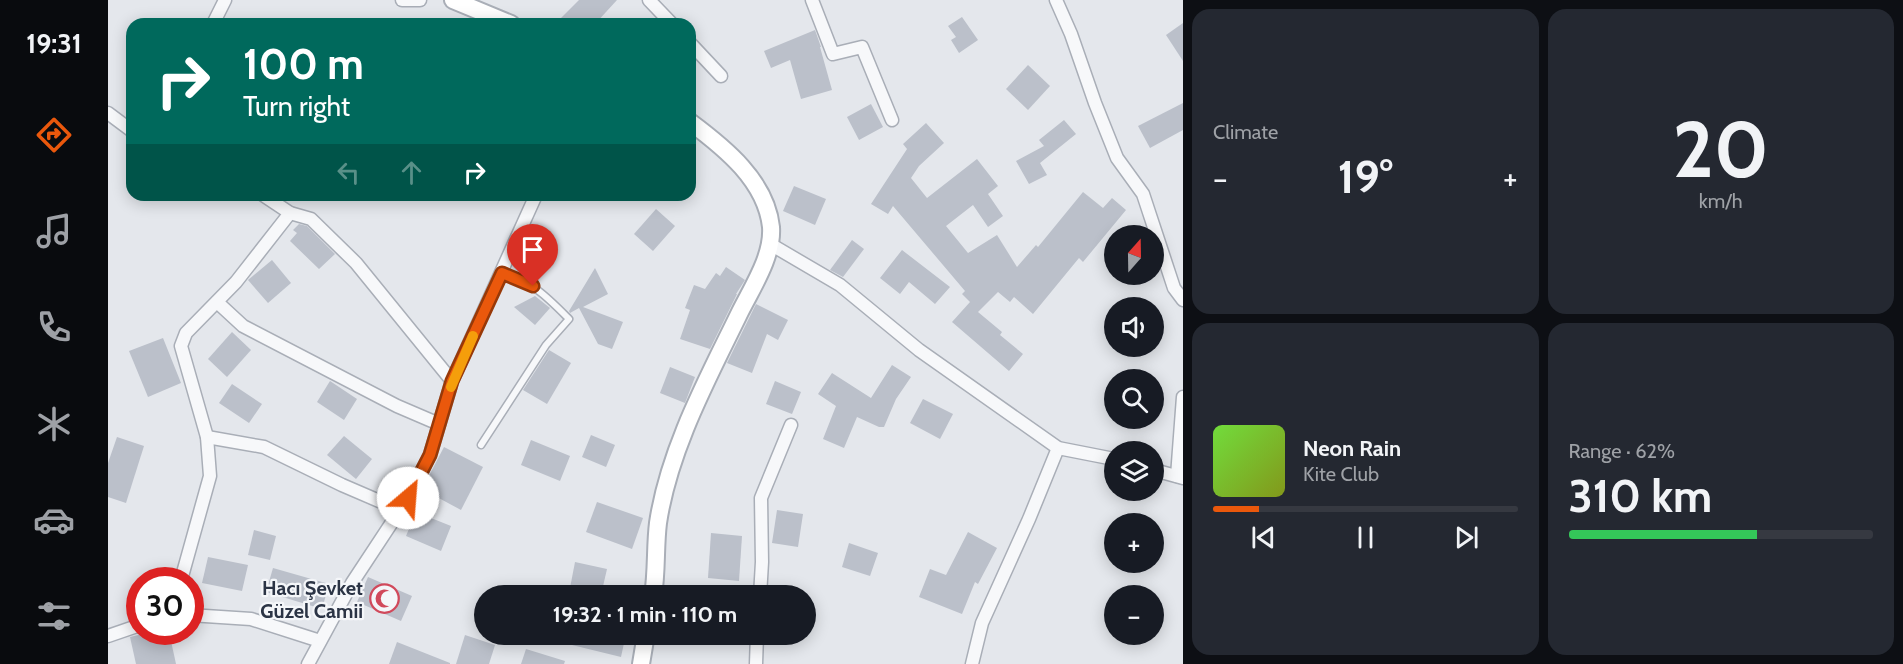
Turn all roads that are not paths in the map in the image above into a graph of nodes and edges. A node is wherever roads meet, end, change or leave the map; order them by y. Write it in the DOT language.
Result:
graph roads {
  1 [pos="225,0"];
  2 [pos="402,0"];
  3 [pos="420,0"];
  4 [pos="453,0"];
  5 [pos="649,0"];
  6 [pos="812,0"];
  7 [pos="1056,0"];
  8 [pos="216,18"];
  9 [pos="496,18"];
  10 [pos="666,18"];
  11 [pos="696,49"];
  12 [pos="721,76"];
  13 [pos="108,113"];
  14 [pos="892,120"];
  15 [pos="126,126"];
  16 [pos="696,126"];
  17 [pos="272,201"];
  18 [pos="533,201"];
  19 [pos="290,213"];
  20 [pos="770,244"];
  21 [pos="502,273"];
  22 [pos="1183,300"];
  23 [pos="217,302"];
  24 [pos="452,381"];
  25 [pos="1183,397"];
  26 [pos="439,424"];
  27 [pos="791,425"];
  28 [pos="207,437"];
  29 [pos="481,445"];
  30 [pos="1058,448"];
  31 [pos="1104,457"];
  32 [pos="1164,473"];
  33 [pos="1180,477"];
  34 [pos="400,510"];
  35 [pos="185,567"];
  36 [pos="654,585"];
  37 [pos="761,585"];
  38 [pos="204,616"];
  39 [pos="126,630"];
  40 [pos="108,636"];
  41 [pos="320,641"];
  42 [pos="644,645"];
  43 [pos="757,645"];
  44 [pos="308,664"];
  45 [pos="641,664"];
  46 [pos="756,664"];
  47 [pos="972,664"];
  1 -- 8 [label="street"];
  2 -- 3 [label="street"];
  4 -- 9 [label="street"];
  5 -- 10 [label="street"];
  6 -- 14 [label="street"];
  7 -- 22 [label="street"];
  11 -- 12 [label="street"];
  13 -- 15 [label="street"];
  16 -- 20 [label="street"];
  17 -- 19 [label="street"];
  18 -- 21 [label="street"];
  19 -- 23 [label="street"];
  19 -- 24 [label="street"];
  20 -- 30 [label="street"];
  20 -- 36 [label="street"];
  21 -- 24 [label="street"];
  21 -- 29 [label="lane"];
  23 -- 26 [label="street"];
  23 -- 28 [label="street"];
  24 -- 26 [label="street"];
  25 -- 33 [label="street"];
  26 -- 34 [label="street"];
  27 -- 37 [label="street"];
  28 -- 34 [label="street"];
  28 -- 35 [label="street"];
  30 -- 31 [label="street"];
  30 -- 47 [label="street"];
  32 -- 33 [label="street"];
  34 -- 41 [label="street"];
  38 -- 41 [label="street"];
  39 -- 40 [label="street"];
  41 -- 44 [label="street"];
  42 -- 45 [label="street"];
  43 -- 46 [label="street"];
}
